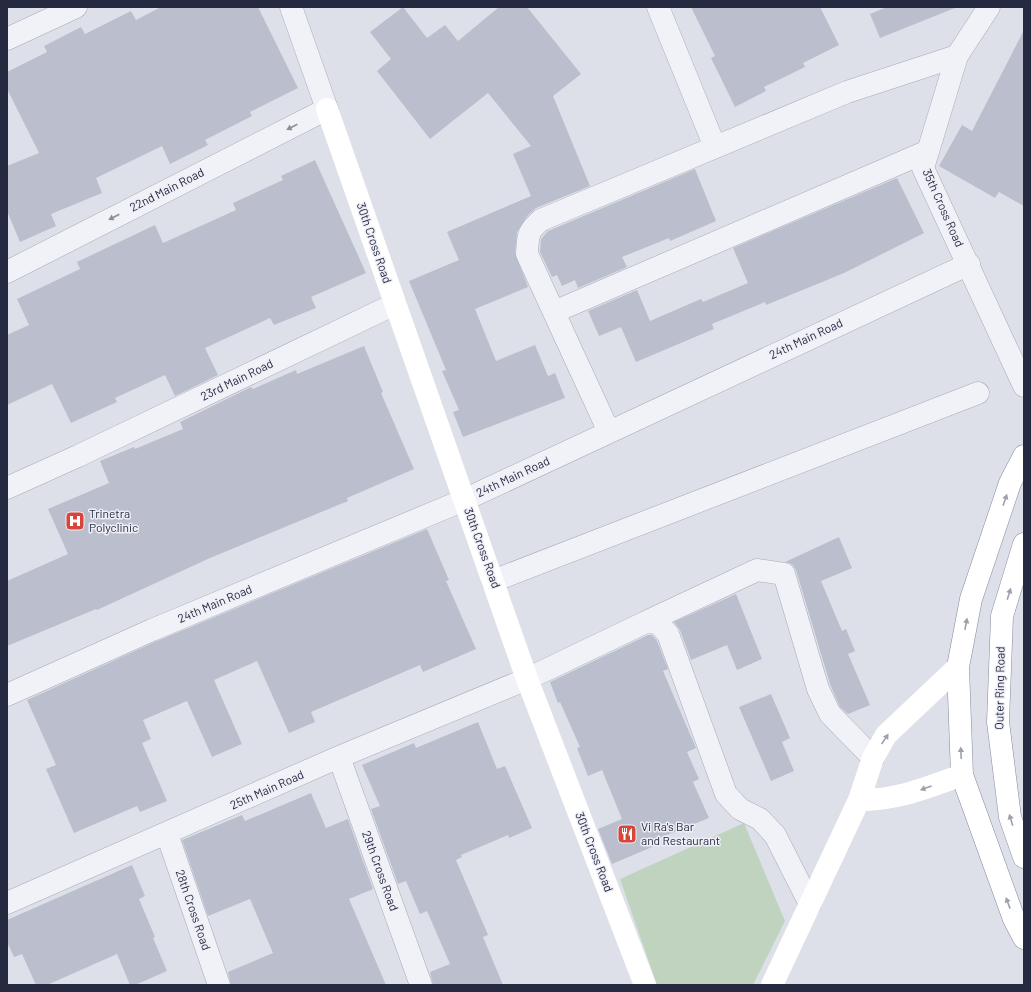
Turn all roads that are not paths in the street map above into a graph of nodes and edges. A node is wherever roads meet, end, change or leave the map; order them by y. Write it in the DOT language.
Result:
graph roads {
  1 [pos="76,7"];
  2 [pos="291,7"];
  3 [pos="658,7"];
  4 [pos="989,7"];
  5 [pos="7,39"];
  6 [pos="957,56"];
  7 [pos="327,109"];
  8 [pos="715,147"];
  9 [pos="928,152"];
  10 [pos="969,264"];
  11 [pos="7,272"];
  12 [pos="396,304"];
  13 [pos="554,312"];
  14 [pos="1024,386"];
  15 [pos="978,393"];
  16 [pos="609,432"];
  17 [pos="1024,456"];
  18 [pos="7,488"];
  19 [pos="464,500"];
  20 [pos="1024,544"];
  21 [pos="493,581"];
  22 [pos="646,622"];
  23 [pos="958,667"];
  24 [pos="527,678"];
  25 [pos="7,695"];
  26 [pos="340,757"];
  27 [pos="873,758"];
  28 [pos="962,775"];
  29 [pos="859,800"];
  30 [pos="167,834"];
  31 [pos="1024,857"];
  32 [pos="7,903"];
  33 [pos="810,904"];
  34 [pos="1024,938"];
  35 [pos="219,985"];
  36 [pos="421,985"];
  37 [pos="644,985"];
  38 [pos="772,985"];
  1 -- 5 [label="street"];
  2 -- 7 [label="street"];
  3 -- 8 [label="street"];
  4 -- 6 [label="street, 35th Cross Road"];
  6 -- 8 [label="street"];
  6 -- 9 [label="street, 35th Cross Road"];
  7 -- 11 [label="street, 22nd Main Road, one-way"];
  7 -- 12 [label="main road, 30th Cross Road"];
  8 -- 13 [label="street"];
  9 -- 10 [label="street, 35th Cross Road"];
  9 -- 13 [label="street"];
  10 -- 14 [label="street, 35th Cross Road"];
  10 -- 16 [label="street, 24th Main Road"];
  12 -- 18 [label="street, 23rd Main Road"];
  12 -- 19 [label="main road, 30th Cross Road"];
  13 -- 16 [label="street"];
  15 -- 21 [label="street"];
  16 -- 19 [label="street, 24th Main Road"];
  23 -- 17 [label="main road, one-way"];
  19 -- 21 [label="main road, 30th Cross Road"];
  19 -- 25 [label="street, 24th Main Road"];
  31 -- 20 [label="main road, Outer Ring Road, one-way"];
  21 -- 24 [label="main road, 30th Cross Road"];
  22 -- 24 [label="street, 25th Main Road"];
  22 -- 27 [label="street, 25th Main Road"];
  22 -- 33 [label="street"];
  27 -- 23 [label="main road, one-way"];
  28 -- 23 [label="main road, one-way"];
  24 -- 26 [label="street, 25th Main Road"];
  24 -- 37 [label="main road, 30th Cross Road"];
  26 -- 30 [label="street, 25th Main Road"];
  26 -- 36 [label="street, 29th Cross Road"];
  27 -- 29 [label="main road"];
  28 -- 29 [label="main road, one-way"];
  34 -- 28 [label="main road, one-way"];
  29 -- 33 [label="main road"];
  30 -- 32 [label="street, 25th Main Road"];
  30 -- 35 [label="street, 28th Cross Road"];
  33 -- 38 [label="main road"];
}
